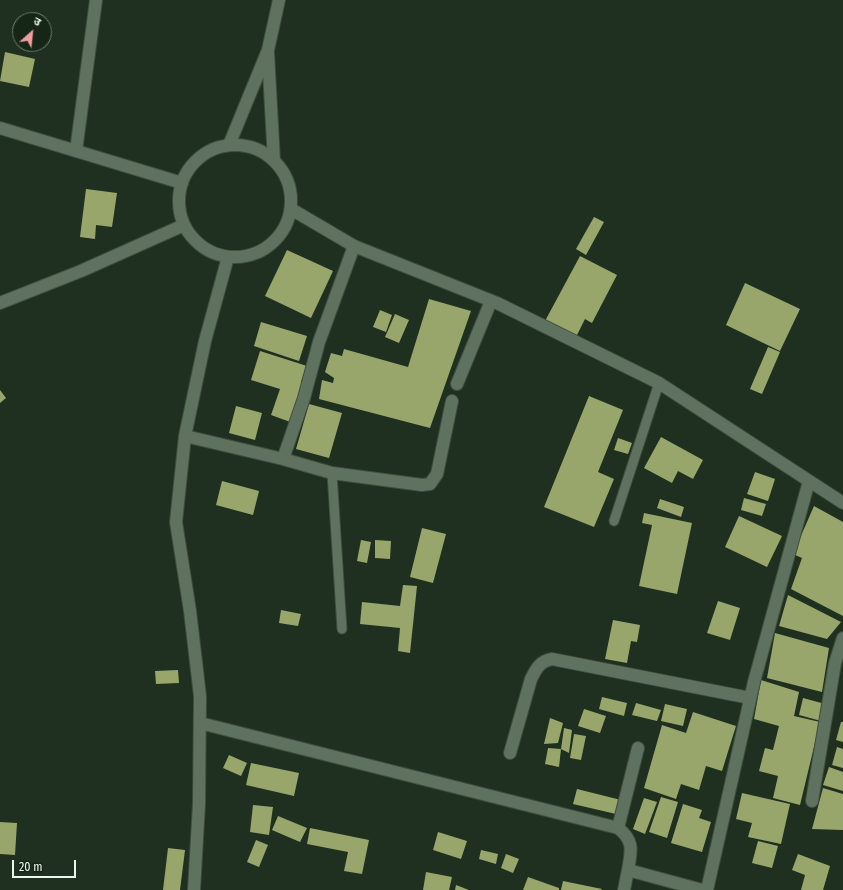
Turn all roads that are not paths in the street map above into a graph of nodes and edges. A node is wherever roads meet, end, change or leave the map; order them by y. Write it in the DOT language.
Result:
graph roads {
  1 [pos="96,0"];
  2 [pos="278,0"];
  3 [pos="268,50"];
  4 [pos="0,128"];
  5 [pos="229,145"];
  6 [pos="76,151"];
  7 [pos="274,160"];
  8 [pos="182,183"];
  9 [pos="291,209"];
  10 [pos="184,225"];
  11 [pos="354,246"];
  12 [pos="228,257"];
  13 [pos="491,301"];
  14 [pos="0,303"];
  15 [pos="659,383"];
  16 [pos="457,384"];
  17 [pos="452,401"];
  18 [pos="185,436"];
  19 [pos="283,459"];
  20 [pos="332,473"];
  21 [pos="809,481"];
  22 [pos="843,503"];
  23 [pos="614,521"];
  24 [pos="342,629"];
  25 [pos="843,638"];
  26 [pos="750,698"];
  27 [pos="200,723"];
  28 [pos="638,748"];
  29 [pos="510,753"];
  30 [pos="812,801"];
  31 [pos="618,828"];
  32 [pos="628,870"];
  33 [pos="194,890"];
  34 [pos="624,890"];
  35 [pos="702,890"];
  36 [pos="708,890"];
  1 -- 6 [label="street"];
  2 -- 3 [label="street"];
  3 -- 5 [label="street"];
  3 -- 7 [label="street"];
  4 -- 6 [label="street"];
  5 -- 7 [label="street"];
  5 -- 8 [label="street"];
  6 -- 8 [label="street"];
  7 -- 9 [label="street"];
  8 -- 10 [label="street"];
  9 -- 11 [label="street"];
  9 -- 12 [label="street"];
  10 -- 12 [label="street"];
  10 -- 14 [label="street"];
  11 -- 13 [label="street"];
  11 -- 19 [label="street"];
  12 -- 18 [label="street"];
  13 -- 15 [label="street"];
  13 -- 16 [label="street"];
  15 -- 21 [label="street"];
  15 -- 23 [label="lane"];
  17 -- 20 [label="street"];
  18 -- 19 [label="street"];
  18 -- 27 [label="street"];
  19 -- 20 [label="street"];
  20 -- 24 [label="lane"];
  21 -- 22 [label="street"];
  21 -- 26 [label="street"];
  25 -- 30 [label="street"];
  26 -- 29 [label="street"];
  26 -- 36 [label="street"];
  27 -- 31 [label="street"];
  27 -- 33 [label="street"];
  28 -- 31 [label="street"];
  31 -- 32 [label="street"];
  32 -- 34 [label="street"];
  32 -- 35 [label="street"];
}
